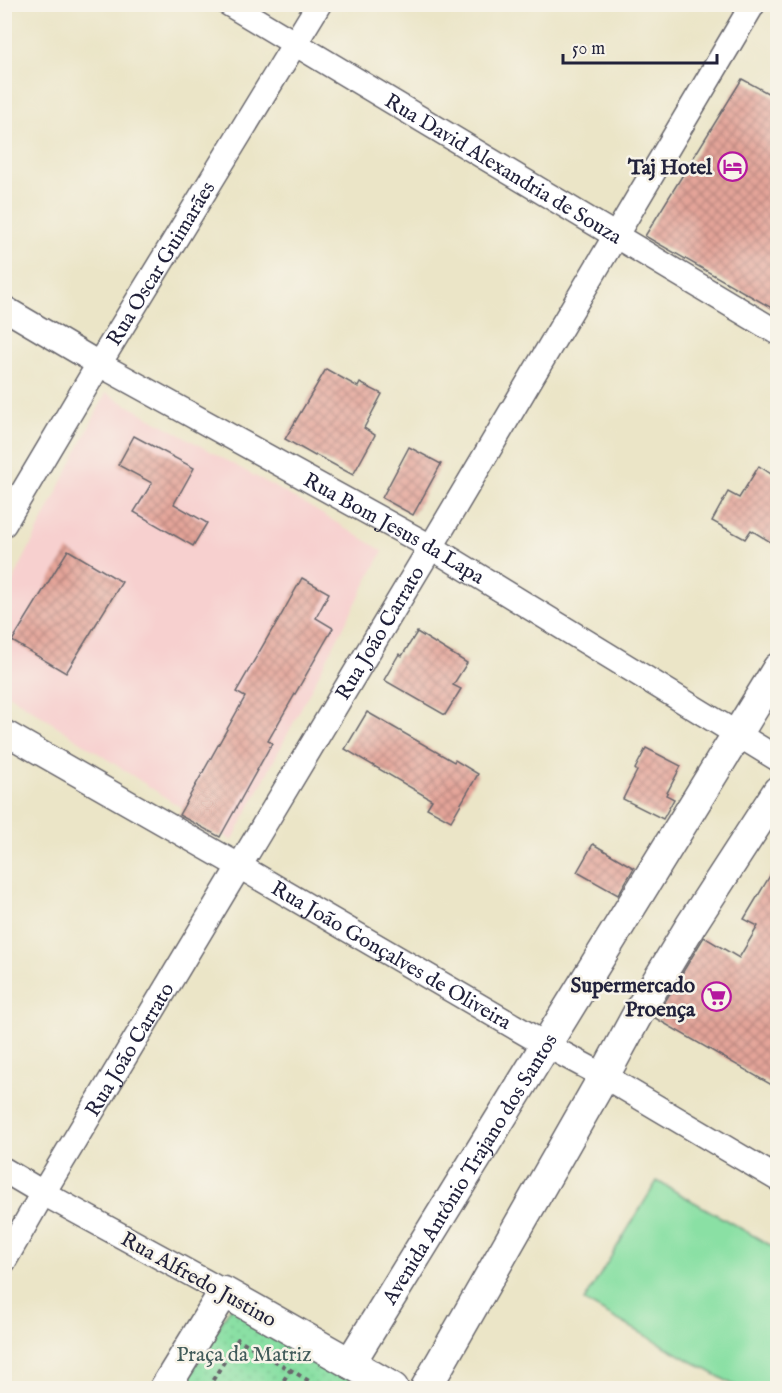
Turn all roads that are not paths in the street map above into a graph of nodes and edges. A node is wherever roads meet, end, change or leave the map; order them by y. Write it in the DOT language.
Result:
graph roads {
  1 [pos="229,4"];
  2 [pos="319,4"];
  3 [pos="753,4"];
  4 [pos="294,43"];
  5 [pos="616,237"];
  6 [pos="4,308"];
  7 [pos="777,333"];
  8 [pos="99,364"];
  9 [pos="4,524"];
  10 [pos="431,547"];
  11 [pos="777,668"];
  12 [pos="4,732"];
  13 [pos="737,735"];
  14 [pos="777,759"];
  15 [pos="777,791"];
  16 [pos="239,866"];
  17 [pos="546,1045"];
  18 [pos="604,1076"];
  19 [pos="4,1170"];
  20 [pos="777,1179"];
  21 [pos="43,1193"];
  22 [pos="4,1261"];
  23 [pos="224,1292"];
  24 [pos="350,1363"];
  25 [pos="165,1389"];
  26 [pos="393,1389"];
  27 [pos="426,1389"];
  1 -- 4 [label="street, Rua David Alexandria de Souza"];
  2 -- 4 [label="street, Rua Oscar Guimarães"];
  3 -- 5 [label="street, Rua João Carrato"];
  4 -- 5 [label="street, Rua David Alexandria de Souza"];
  4 -- 8 [label="street, Rua Oscar Guimarães"];
  5 -- 7 [label="street, Rua David Alexandria de Souza"];
  5 -- 10 [label="street, Rua João Carrato"];
  6 -- 8 [label="street, Rua Bom Jesus da Lapa"];
  8 -- 9 [label="street, Rua Oscar Guimarães"];
  8 -- 10 [label="street, Rua Bom Jesus da Lapa"];
  10 -- 13 [label="street, Rua Bom Jesus da Lapa"];
  10 -- 16 [label="street, Rua João Carrato"];
  11 -- 13 [label="main road, Avenida Antônio Trajano dos Santos"];
  12 -- 16 [label="street, Rua João Gonçalves de Oliveira"];
  13 -- 14 [label="street, Rua Bom Jesus da Lapa"];
  13 -- 17 [label="main road, Avenida Antônio Trajano dos Santos"];
  15 -- 18 [label="main road"];
  16 -- 17 [label="street, Rua João Gonçalves de Oliveira"];
  16 -- 21 [label="street, Rua João Carrato"];
  17 -- 18 [label="street, Rua João Gonçalves de Oliveira"];
  17 -- 24 [label="main road, Avenida Antônio Trajano dos Santos"];
  18 -- 20 [label="street, Rua João Gonçalves de Oliveira"];
  18 -- 27 [label="main road"];
  19 -- 21 [label="street, Rua Alfredo Justino"];
  21 -- 22 [label="street, Rua João Carrato"];
  21 -- 23 [label="street, Rua Alfredo Justino"];
  23 -- 24 [label="main road, Rua Alfredo Justino"];
  23 -- 25 [label="main road"];
  24 -- 26 [label="main road, Rua Alfredo Justino"];
}
